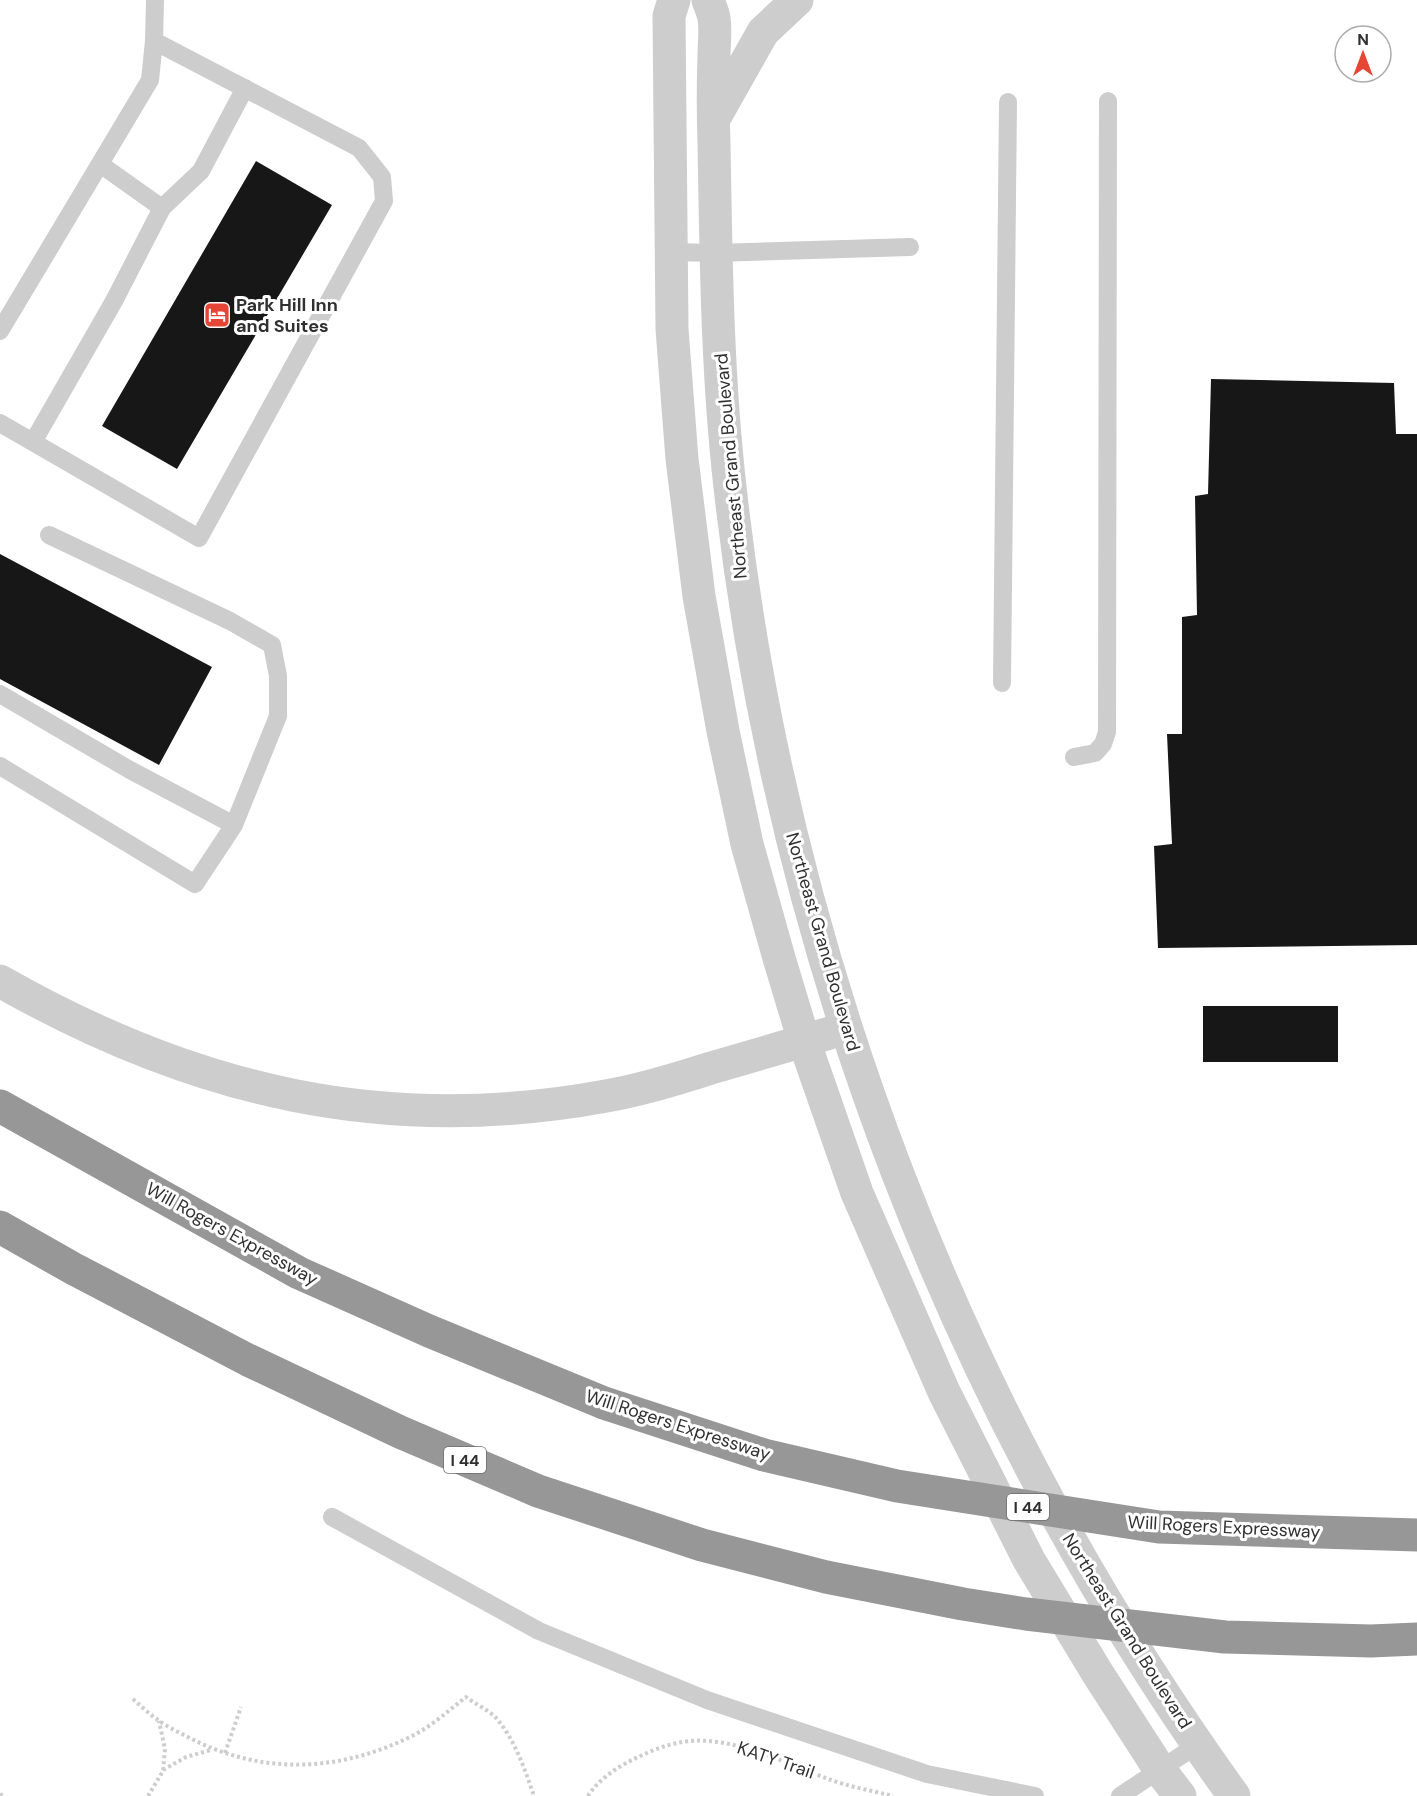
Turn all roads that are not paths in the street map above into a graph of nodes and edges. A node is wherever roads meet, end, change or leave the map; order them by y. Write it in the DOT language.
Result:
graph roads {
  1 [pos="155,0"];
  2 [pos="674,0"];
  3 [pos="708,0"];
  4 [pos="797,0"];
  5 [pos="154,41"];
  6 [pos="245,88"];
  7 [pos="1108,101"];
  8 [pos="1008,102"];
  9 [pos="713,121"];
  10 [pos="100,164"];
  11 [pos="162,208"];
  12 [pos="910,247"];
  13 [pos="671,252"];
  14 [pos="716,254"];
  15 [pos="0,332"];
  16 [pos="0,423"];
  17 [pos="33,442"];
  18 [pos="49,536"];
  19 [pos="1002,683"];
  20 [pos="0,694"];
  21 [pos="1074,757"];
  22 [pos="0,766"];
  23 [pos="234,825"];
  24 [pos="0,981"];
  25 [pos="846,1028"];
  26 [pos="804,1041"];
  27 [pos="0,1106"];
  28 [pos="0,1227"];
  29 [pos="332,1517"];
  30 [pos="1417,1535"];
  31 [pos="1417,1639"];
  32 [pos="1197,1745"];
  33 [pos="1160,1770"];
  34 [pos="1035,1796"];
  35 [pos="1120,1796"];
  36 [pos="1180,1796"];
  37 [pos="1234,1796"];
  1 -- 5 [label="lane"];
  2 -- 13 [label="street"];
  3 -- 9 [label="street, Northeast Grand Boulevard"];
  4 -- 9 [label="street"];
  5 -- 6 [label="lane"];
  5 -- 10 [label="lane"];
  6 -- 11 [label="lane"];
  6 -- 17 [label="lane"];
  7 -- 21 [label="lane"];
  8 -- 19 [label="lane"];
  9 -- 14 [label="street, Northeast Grand Boulevard"];
  10 -- 11 [label="lane"];
  10 -- 15 [label="lane"];
  11 -- 17 [label="lane"];
  12 -- 14 [label="lane"];
  13 -- 14 [label="lane"];
  13 -- 26 [label="street"];
  14 -- 25 [label="street, Northeast Grand Boulevard"];
  16 -- 17 [label="lane"];
  18 -- 23 [label="lane"];
  20 -- 23 [label="lane"];
  22 -- 23 [label="lane"];
  24 -- 26 [label="street"];
  25 -- 26 [label="street"];
  25 -- 32 [label="street, Northeast Grand Boulevard"];
  26 -- 33 [label="street"];
  27 -- 30 [label="highway, Will Rogers Expressway / I 44"];
  28 -- 31 [label="highway, I 44"];
  29 -- 34 [label="lane"];
  32 -- 33 [label="lane"];
  32 -- 37 [label="street, Northeast Grand Boulevard"];
  33 -- 35 [label="lane"];
  33 -- 36 [label="street"];
}
